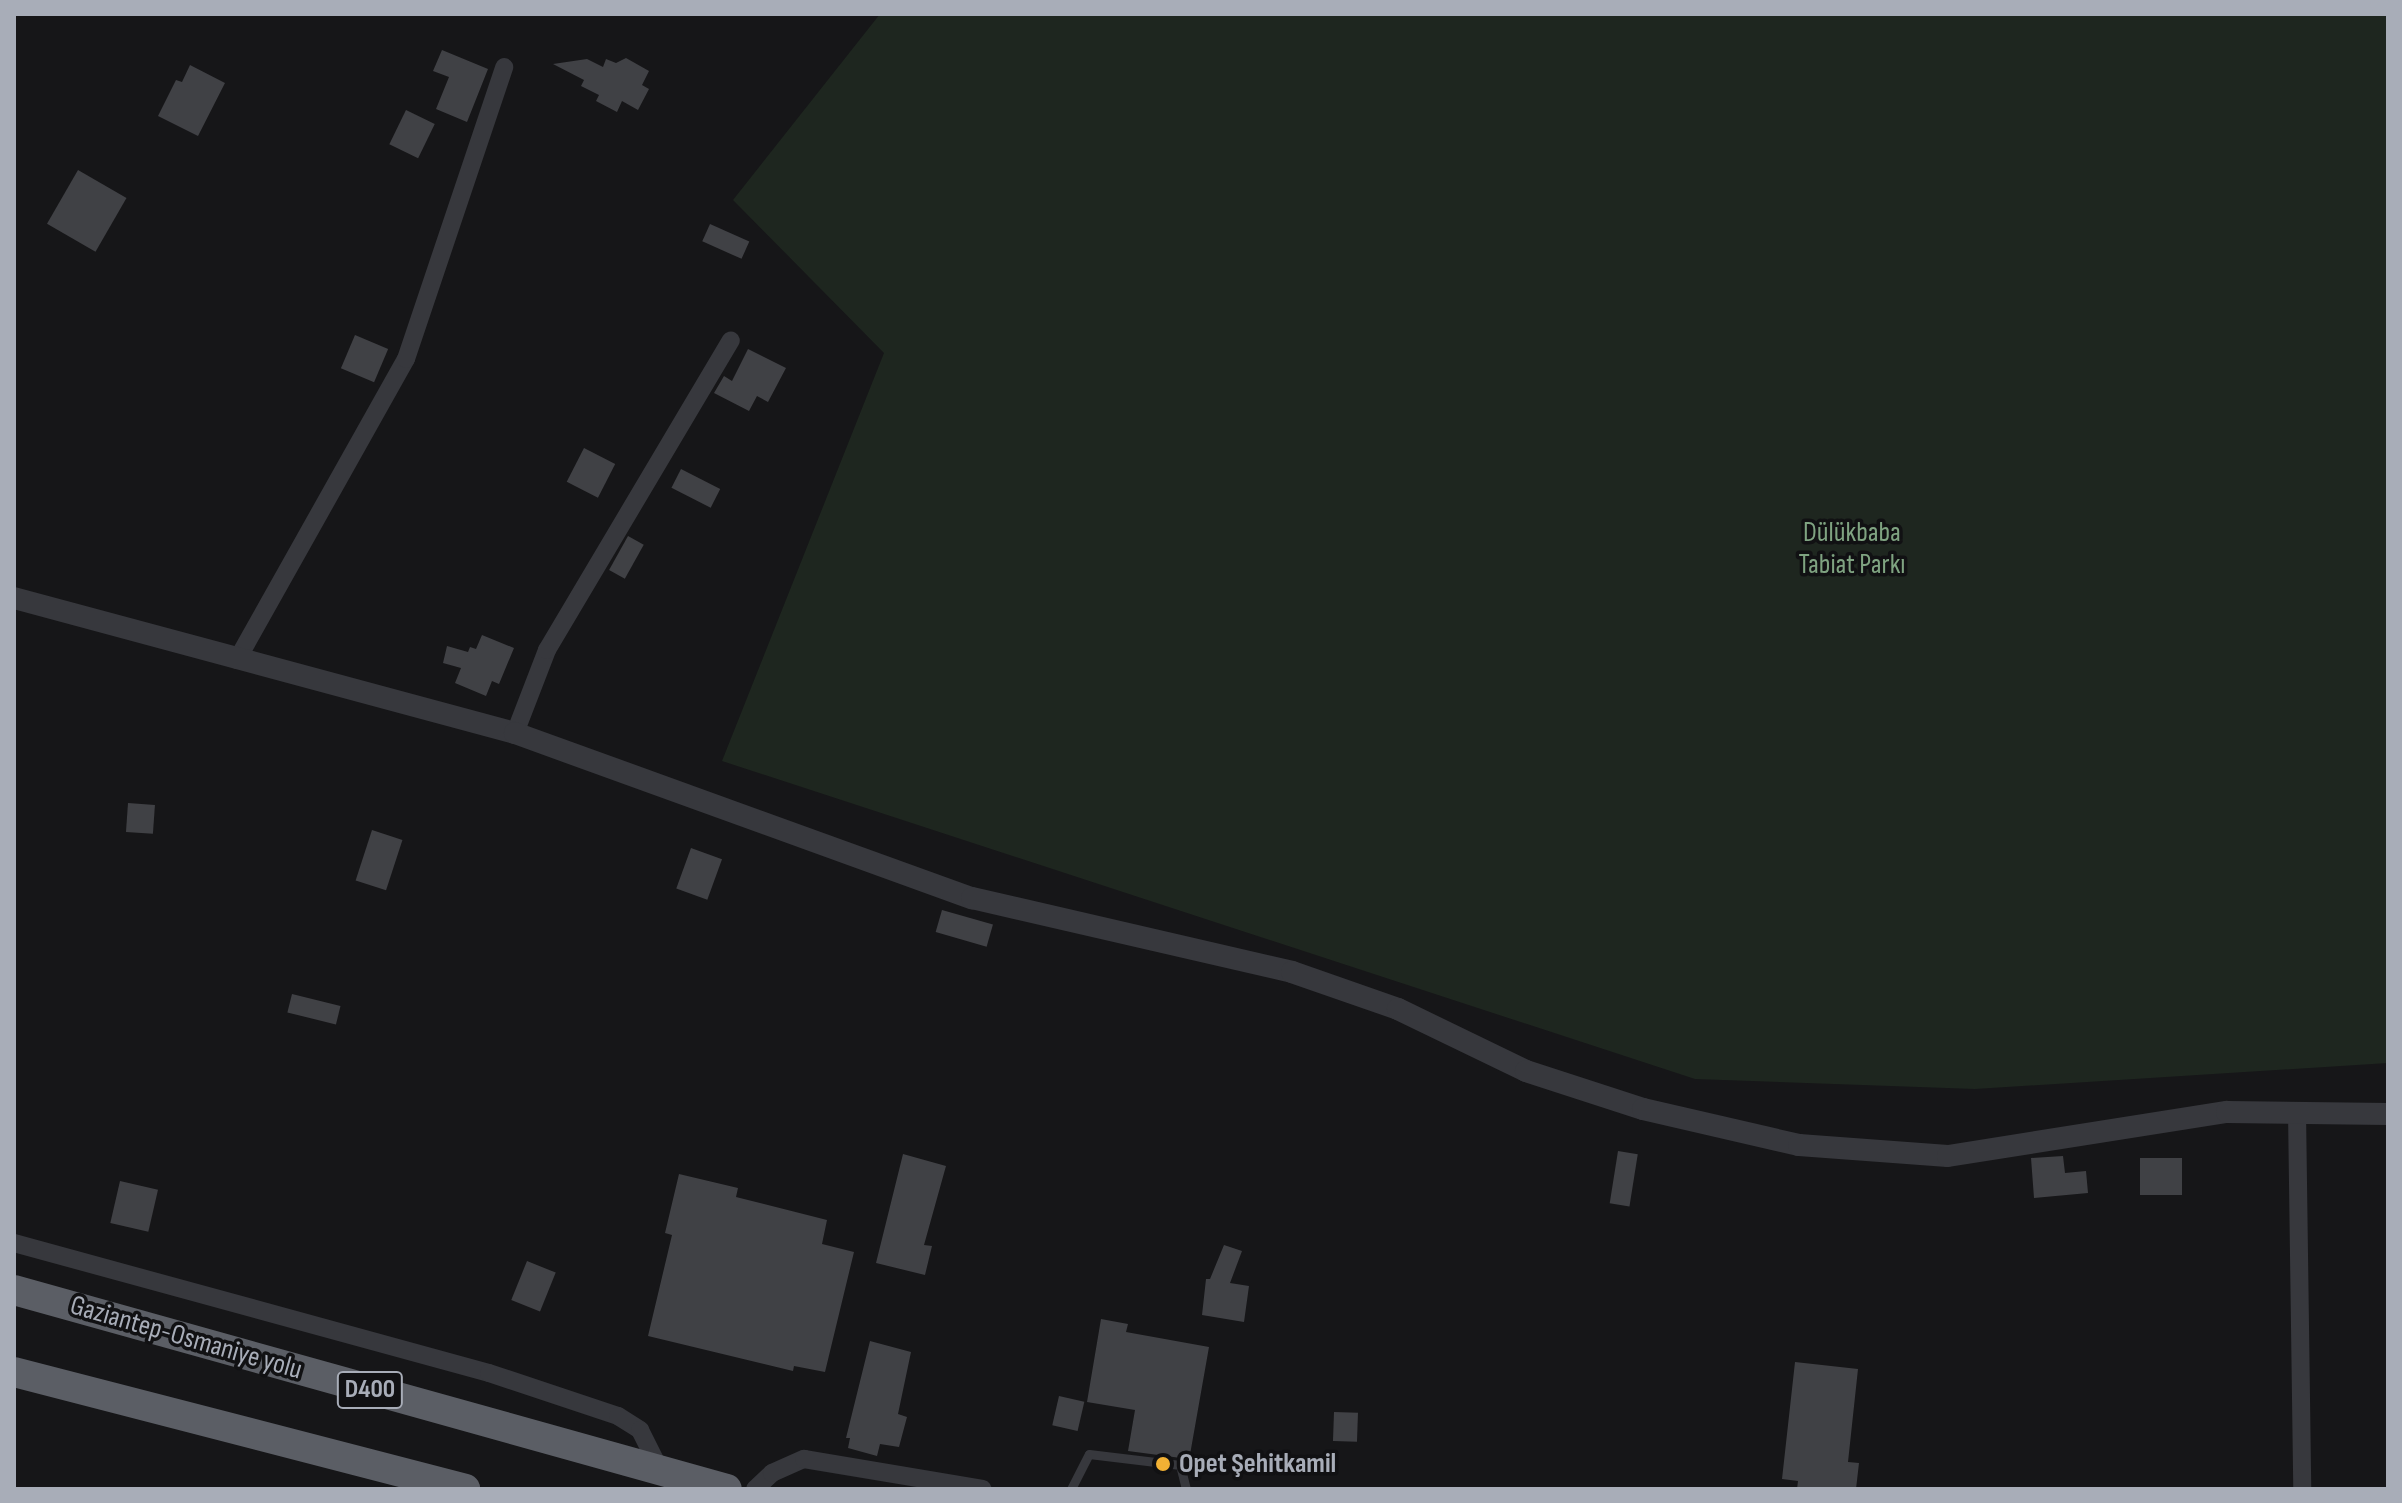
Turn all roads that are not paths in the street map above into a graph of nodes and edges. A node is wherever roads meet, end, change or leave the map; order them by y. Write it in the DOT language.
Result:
graph roads {
  1 [pos="504,67"];
  2 [pos="731,340"];
  3 [pos="14,598"];
  4 [pos="237,660"];
  5 [pos="515,733"];
  6 [pos="2297,1111"];
  7 [pos="2388,1114"];
  8 [pos="14,1243"];
  9 [pos="14,1290"];
  10 [pos="14,1372"];
  11 [pos="660,1470"];
  12 [pos="465,1489"];
  13 [pos="727,1489"];
  14 [pos="755,1489"];
  15 [pos="983,1489"];
  16 [pos="1071,1489"];
  17 [pos="1186,1489"];
  18 [pos="2302,1489"];
  1 -- 4 [label="street"];
  2 -- 5 [label="street"];
  3 -- 4 [label="street"];
  4 -- 5 [label="street"];
  5 -- 6 [label="street"];
  6 -- 7 [label="street"];
  6 -- 18 [label="street"];
  8 -- 11 [label="street"];
  9 -- 11 [label="highway, Gaziantep-Osmaniye yolu / D400"];
  10 -- 12 [label="highway, D400"];
  11 -- 13 [label="highway, Gaziantep-Osmaniye yolu / D400"];
  14 -- 15 [label="street"];
  16 -- 17 [label="lane"];
}
